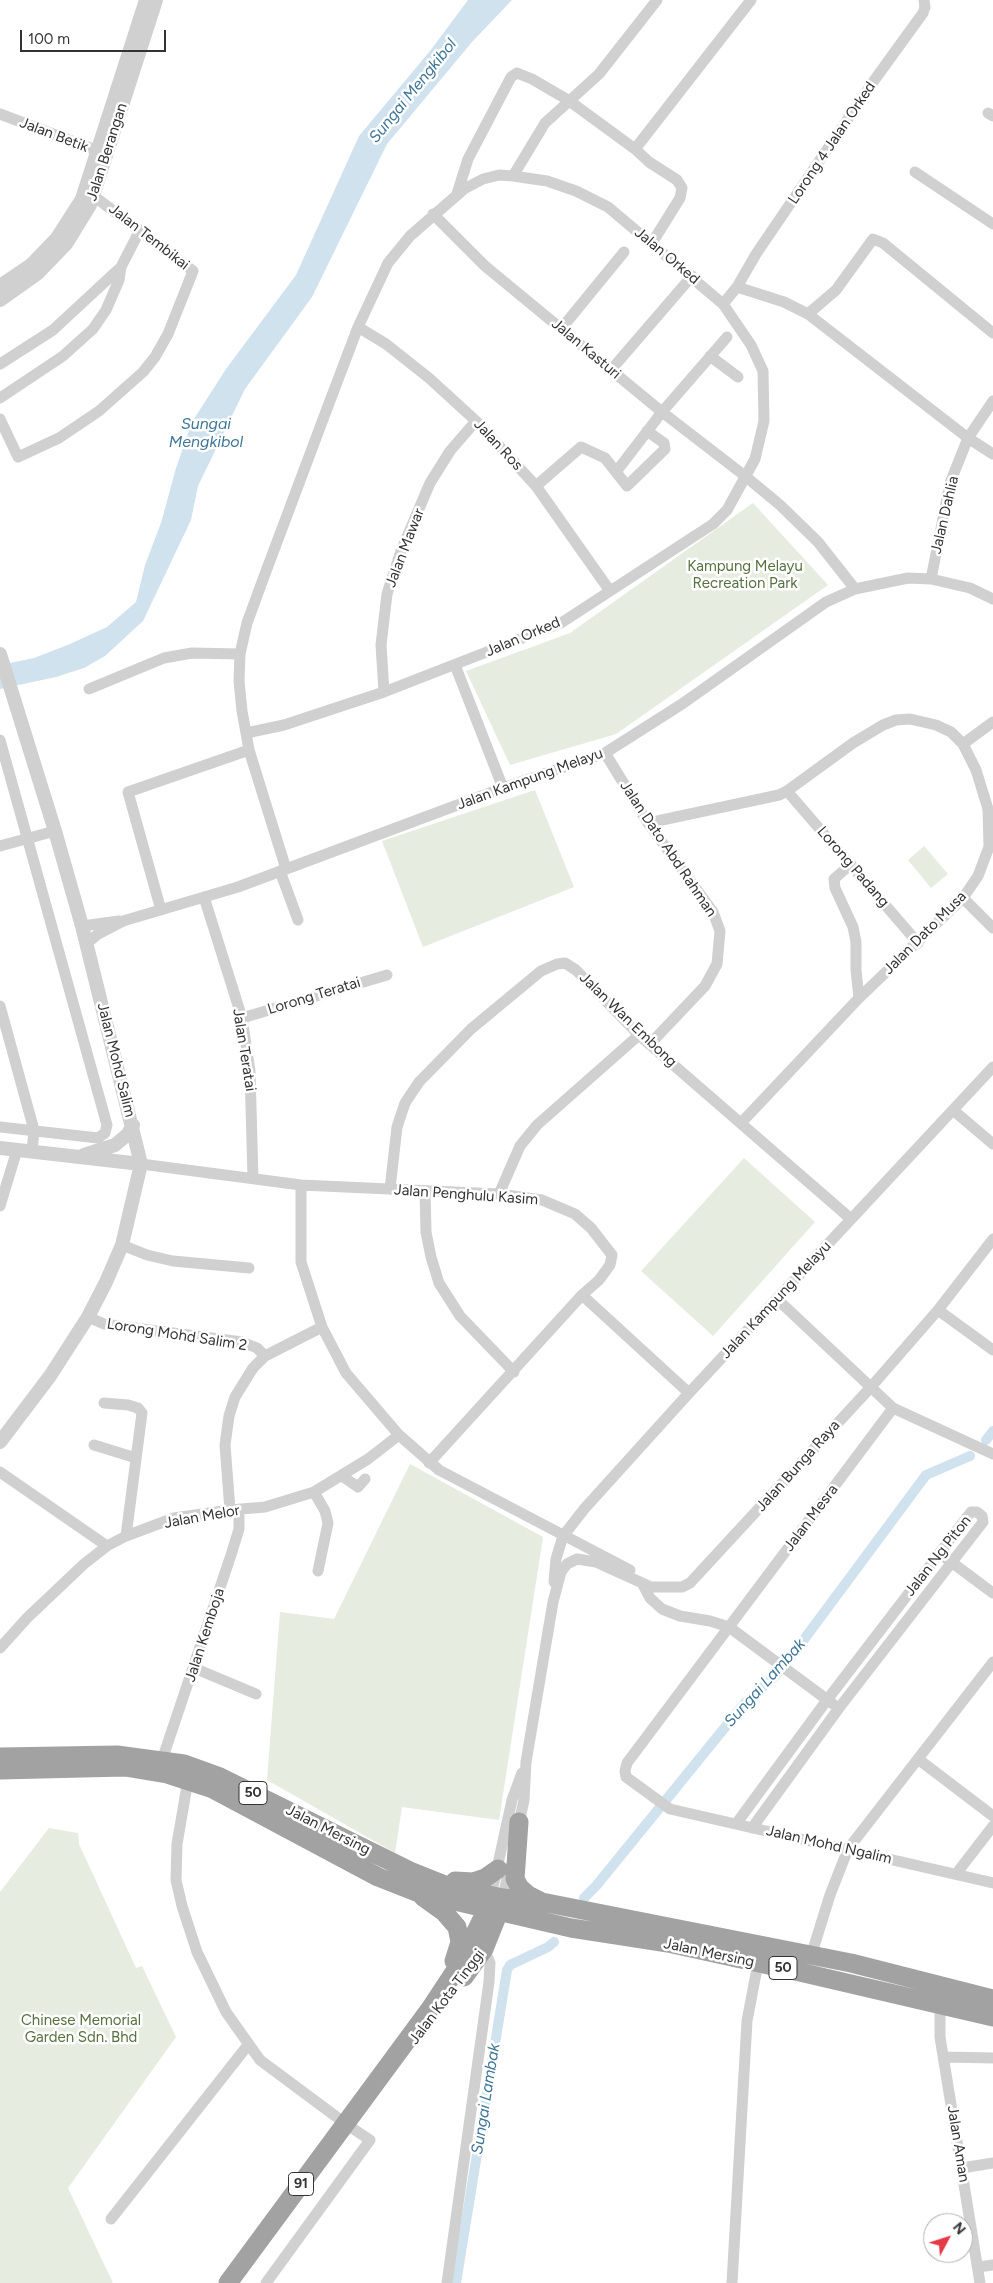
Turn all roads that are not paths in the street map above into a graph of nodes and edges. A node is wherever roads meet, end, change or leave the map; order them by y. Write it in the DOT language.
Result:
graph roads {
  1 [pos="146,0"];
  2 [pos="156,0"];
  3 [pos="657,0"];
  4 [pos="751,0"];
  5 [pos="924,0"];
  6 [pos="568,100"];
  7 [pos="0,114"];
  8 [pos="635,149"];
  9 [pos="102,153"];
  10 [pos="915,172"];
  11 [pos="513,176"];
  12 [pos="89,192"];
  13 [pos="457,194"];
  14 [pos="433,214"];
  15 [pos="993,224"];
  16 [pos="140,230"];
  17 [pos="652,243"];
  18 [pos="624,252"];
  19 [pos="121,267"];
  20 [pos="692,276"];
  21 [pos="0,286"];
  22 [pos="737,287"];
  23 [pos="0,300"];
  24 [pos="723,304"];
  25 [pos="808,314"];
  26 [pos="358,326"];
  27 [pos="561,328"];
  28 [pos="993,333"];
  29 [pos="727,337"];
  30 [pos="710,356"];
  31 [pos="0,364"];
  32 [pos="611,370"];
  33 [pos="738,377"];
  34 [pos="0,398"];
  35 [pos="993,401"];
  36 [pos="662,412"];
  37 [pos="0,419"];
  38 [pos="476,421"];
  39 [pos="647,431"];
  40 [pos="968,438"];
  41 [pos="993,454"];
  42 [pos="616,472"];
  43 [pos="746,476"];
  44 [pos="536,486"];
  45 [pos="931,579"];
  46 [pos="855,589"];
  47 [pos="610,591"];
  48 [pos="993,599"];
  49 [pos="0,654"];
  50 [pos="240,654"];
  51 [pos="455,665"];
  52 [pos="89,689"];
  53 [pos="384,692"];
  54 [pos="993,722"];
  55 [pos="246,733"];
  56 [pos="0,740"];
  57 [pos="963,744"];
  58 [pos="249,750"];
  59 [pos="605,753"];
  60 [pos="503,788"];
  61 [pos="788,791"];
  62 [pos="648,823"];
  63 [pos="55,831"];
  64 [pos="28,838"];
  65 [pos="0,846"];
  66 [pos="850,864"];
  67 [pos="283,870"];
  68 [pos="204,897"];
  69 [pos="963,898"];
  70 [pos="161,910"];
  71 [pos="298,920"];
  72 [pos="123,921"];
  73 [pos="82,926"];
  74 [pos="993,928"];
  75 [pos="918,943"];
  76 [pos="86,944"];
  77 [pos="387,974"];
  78 [pos="859,998"];
  79 [pos="0,1006"];
  80 [pos="242,1018"];
  81 [pos="639,1034"];
  82 [pos="650,1044"];
  83 [pos="993,1067"];
  84 [pos="953,1110"];
  85 [pos="741,1123"];
  86 [pos="133,1125"];
  87 [pos="0,1127"];
  88 [pos="34,1130"];
  89 [pos="993,1144"];
  90 [pos="0,1148"];
  91 [pos="17,1150"];
  92 [pos="32,1152"];
  93 [pos="79,1157"];
  94 [pos="141,1164"];
  95 [pos="253,1178"];
  96 [pos="301,1185"];
  97 [pos="390,1189"];
  98 [pos="425,1191"];
  99 [pos="500,1194"];
  100 [pos="0,1206"];
  101 [pos="851,1219"];
  102 [pos="993,1240"];
  103 [pos="122,1245"];
  104 [pos="249,1268"];
  105 [pos="582,1295"];
  106 [pos="777,1299"];
  107 [pos="938,1310"];
  108 [pos="88,1317"];
  109 [pos="322,1327"];
  110 [pos="993,1350"];
  111 [pos="264,1356"];
  112 [pos="514,1372"];
  113 [pos="871,1387"];
  114 [pos="689,1393"];
  115 [pos="104,1403"];
  116 [pos="893,1408"];
  117 [pos="399,1436"];
  118 [pos="0,1442"];
  119 [pos="94,1445"];
  120 [pos="989,1452"];
  121 [pos="136,1458"];
  122 [pos="429,1463"];
  123 [pos="0,1472"];
  124 [pos="342,1476"];
  125 [pos="365,1478"];
  126 [pos="314,1492"];
  127 [pos="235,1509"];
  128 [pos="126,1536"];
  129 [pos="563,1536"];
  130 [pos="107,1546"];
  131 [pos="940,1553"];
  132 [pos="952,1562"];
  133 [pos="318,1571"];
  134 [pos="642,1584"];
  135 [pos="667,1588"];
  136 [pos="993,1592"];
  137 [pos="553,1602"];
  138 [pos="729,1627"];
  139 [pos="0,1648"];
  140 [pos="993,1662"];
  141 [pos="194,1668"];
  142 [pos="256,1694"];
  143 [pos="827,1700"];
  144 [pos="839,1708"];
  145 [pos="0,1757"];
  146 [pos="162,1760"];
  147 [pos="918,1760"];
  148 [pos="526,1762"];
  149 [pos="0,1770"];
  150 [pos="188,1780"];
  151 [pos="662,1804"];
  152 [pos="993,1816"];
  153 [pos="519,1822"];
  154 [pos="736,1824"];
  155 [pos="993,1826"];
  156 [pos="752,1828"];
  157 [pos="848,1849"];
  158 [pos="498,1869"];
  159 [pos="410,1871"];
  160 [pos="956,1874"];
  161 [pos="993,1883"];
  162 [pos="416,1892"];
  163 [pos="495,1904"];
  164 [pos="547,1904"];
  165 [pos="566,1919"];
  166 [pos="485,1946"];
  167 [pos="811,1956"];
  168 [pos="758,1963"];
  169 [pos="993,1999"];
  170 [pos="940,2005"];
  171 [pos="430,2009"];
  172 [pos="993,2017"];
  173 [pos="248,2045"];
  174 [pos="944,2057"];
  175 [pos="993,2058"];
  176 [pos="374,2085"];
  177 [pos="346,2124"];
  178 [pos="993,2163"];
  179 [pos="962,2168"];
  180 [pos="111,2219"];
  181 [pos="993,2265"];
  182 [pos="978,2266"];
  183 [pos="228,2283"];
  184 [pos="266,2283"];
  185 [pos="447,2283"];
  186 [pos="732,2283"];
  187 [pos="980,2283"];
  1 -- 9 [label="street, Jalan Berangan"];
  2 -- 9 [label="street, Jalan Berangan"];
  3 -- 6 [label="street"];
  4 -- 8 [label="street"];
  5 -- 22 [label="street, Lorong 4 Jalan Orked"];
  6 -- 8 [label="street"];
  6 -- 11 [label="street"];
  6 -- 13 [label="street"];
  7 -- 9 [label="street, Jalan Betik"];
  8 -- 17 [label="street"];
  9 -- 12 [label="street, Jalan Berangan"];
  10 -- 15 [label="street"];
  11 -- 13 [label="street, Jalan Orked"];
  11 -- 17 [label="street, Jalan Orked"];
  12 -- 16 [label="street, Jalan Tembikai"];
  12 -- 21 [label="street, Jalan Berangan"];
  12 -- 23 [label="street, Jalan Berangan"];
  13 -- 14 [label="street, Jalan Orked"];
  14 -- 26 [label="street, Jalan Orked"];
  14 -- 27 [label="street, Jalan Kasturi"];
  16 -- 19 [label="street"];
  16 -- 37 [label="street, Jalan Tembikai"];
  17 -- 20 [label="street, Jalan Orked"];
  18 -- 27 [label="street"];
  19 -- 31 [label="street"];
  19 -- 34 [label="street"];
  20 -- 24 [label="street, Jalan Orked"];
  20 -- 32 [label="street"];
  22 -- 24 [label="street, Lorong 4 Jalan Orked"];
  22 -- 25 [label="street"];
  24 -- 43 [label="street, Jalan Orked"];
  25 -- 28 [label="street"];
  25 -- 40 [label="street"];
  26 -- 38 [label="street, Jalan Ros"];
  26 -- 50 [label="street, Jalan Orked"];
  27 -- 32 [label="street, Jalan Kasturi"];
  29 -- 30 [label="street"];
  30 -- 33 [label="street"];
  30 -- 36 [label="street"];
  32 -- 36 [label="street, Jalan Kasturi"];
  35 -- 40 [label="street, Jalan Dahlia"];
  36 -- 39 [label="street"];
  36 -- 43 [label="street, Jalan Kasturi"];
  38 -- 44 [label="street, Jalan Ros"];
  38 -- 53 [label="street, Jalan Mawar"];
  39 -- 42 [label="street"];
  39 -- 42 [label="street"];
  40 -- 41 [label="street"];
  40 -- 45 [label="street, Jalan Dahlia"];
  42 -- 44 [label="street"];
  43 -- 46 [label="street, Jalan Kasturi"];
  43 -- 47 [label="street, Jalan Orked"];
  44 -- 47 [label="street, Jalan Ros"];
  45 -- 46 [label="street, Jalan Kampung Melayu"];
  45 -- 48 [label="street, Jalan Kampung Melayu"];
  46 -- 59 [label="street, Jalan Kampung Melayu"];
  47 -- 51 [label="street, Jalan Orked"];
  49 -- 63 [label="street, Jalan Mohd Salim"];
  50 -- 52 [label="street"];
  50 -- 55 [label="street, Jalan Orked"];
  51 -- 53 [label="street, Jalan Orked"];
  51 -- 60 [label="street"];
  53 -- 55 [label="street, Jalan Orked"];
  54 -- 57 [label="street"];
  55 -- 58 [label="street, Jalan Orked"];
  56 -- 64 [label="street, Jalan Mohd Salim"];
  57 -- 61 [label="street, Jalan Dato Musa"];
  57 -- 69 [label="street, Jalan Dato Musa"];
  58 -- 67 [label="street, Jalan Orked"];
  58 -- 70 [label="street"];
  59 -- 60 [label="street, Jalan Kampung Melayu"];
  59 -- 62 [label="street, Jalan Dato Abd Rahman"];
  60 -- 67 [label="street, Jalan Kampung Melayu"];
  61 -- 62 [label="street, Jalan Dato Musa"];
  61 -- 66 [label="street, Lorong Padang"];
  62 -- 82 [label="street, Jalan Dato Abd Rahman"];
  63 -- 64 [label="street"];
  63 -- 73 [label="street, Jalan Mohd Salim"];
  64 -- 65 [label="street"];
  64 -- 88 [label="street, Jalan Mohd Salim"];
  66 -- 75 [label="street, Lorong Padang"];
  66 -- 78 [label="street"];
  67 -- 68 [label="street, Jalan Kampung Melayu"];
  67 -- 71 [label="street, Jalan Orked"];
  68 -- 70 [label="street, Jalan Kampung Melayu"];
  68 -- 80 [label="street, Jalan Teratai"];
  69 -- 74 [label="street"];
  69 -- 75 [label="street, Jalan Dato Musa"];
  70 -- 72 [label="street, Jalan Kampung Melayu"];
  72 -- 73 [label="street, Jalan Kampung Melayu"];
  72 -- 76 [label="street, Jalan Kampung Melayu"];
  73 -- 76 [label="street, Jalan Mohd Salim"];
  75 -- 78 [label="street, Jalan Dato Musa"];
  76 -- 86 [label="street, Jalan Mohd Salim"];
  77 -- 80 [label="street, Lorong Teratai"];
  78 -- 85 [label="street, Jalan Dato Musa"];
  79 -- 88 [label="street"];
  80 -- 95 [label="street, Jalan Teratai"];
  81 -- 82 [label="street, Jalan Wan Embong"];
  81 -- 97 [label="street, Jalan Wan Embong"];
  81 -- 99 [label="street"];
  82 -- 85 [label="street, Jalan Wan Embong"];
  83 -- 84 [label="street, Jalan Kampung Melayu"];
  84 -- 89 [label="street"];
  84 -- 101 [label="street, Jalan Kampung Melayu"];
  85 -- 101 [label="street, Jalan Wan Embong"];
  86 -- 93 [label="street"];
  86 -- 94 [label="street, Jalan Mohd Salim"];
  87 -- 88 [label="street"];
  88 -- 92 [label="street"];
  90 -- 91 [label="street"];
  91 -- 92 [label="street"];
  91 -- 100 [label="street"];
  92 -- 93 [label="street"];
  93 -- 94 [label="street"];
  94 -- 95 [label="street, Jalan Penghulu Kasim"];
  94 -- 103 [label="street, Jalan Mohd Salim"];
  95 -- 96 [label="street, Jalan Penghulu Kasim"];
  96 -- 97 [label="street, Jalan Penghulu Kasim"];
  96 -- 109 [label="street"];
  97 -- 98 [label="street, Jalan Penghulu Kasim"];
  98 -- 99 [label="street, Jalan Penghulu Kasim"];
  98 -- 112 [label="street"];
  99 -- 105 [label="street, Jalan Penghulu Kasim"];
  101 -- 106 [label="street, Jalan Kampung Melayu"];
  102 -- 107 [label="street, Jalan Bunga Raya"];
  103 -- 104 [label="street"];
  103 -- 108 [label="street, Jalan Mohd Salim"];
  105 -- 112 [label="street, Jalan Penghulu Kasim"];
  105 -- 114 [label="street"];
  106 -- 113 [label="street"];
  106 -- 114 [label="street, Jalan Kampung Melayu"];
  107 -- 110 [label="street"];
  107 -- 113 [label="street, Jalan Bunga Raya"];
  108 -- 111 [label="street, Lorong Mohd Salim 2"];
  108 -- 118 [label="street, Jalan Mohd Salim"];
  109 -- 111 [label="street, Jalan Kemboja"];
  109 -- 117 [label="street"];
  111 -- 127 [label="street, Jalan Kemboja"];
  112 -- 122 [label="street, Jalan Penghulu Kasim"];
  113 -- 116 [label="street"];
  113 -- 135 [label="street, Jalan Bunga Raya"];
  114 -- 129 [label="street, Jalan Kampung Melayu"];
  115 -- 121 [label="street"];
  116 -- 120 [label="street"];
  116 -- 138 [label="street, Jalan Mesra"];
  117 -- 122 [label="street"];
  117 -- 124 [label="street, Jalan Melor"];
  119 -- 121 [label="street"];
  121 -- 128 [label="street"];
  122 -- 129 [label="street"];
  123 -- 130 [label="street"];
  124 -- 125 [label="street"];
  124 -- 126 [label="street, Jalan Melor"];
  126 -- 127 [label="street, Jalan Melor"];
  126 -- 133 [label="street"];
  127 -- 128 [label="street, Jalan Melor"];
  127 -- 141 [label="street, Jalan Kemboja"];
  128 -- 130 [label="street, Jalan Melor"];
  129 -- 135 [label="street"];
  129 -- 137 [label="street"];
  130 -- 139 [label="street, Jalan Melor"];
  131 -- 132 [label="street"];
  131 -- 132 [label="street, Jalan Ng Piton"];
  131 -- 143 [label="street, Jalan Ng Piton"];
  132 -- 136 [label="street"];
  132 -- 144 [label="street, Jalan Ng Piton"];
  134 -- 135 [label="street"];
  134 -- 137 [label="street"];
  134 -- 138 [label="street"];
  137 -- 148 [label="street"];
  138 -- 143 [label="street"];
  138 -- 151 [label="street, Jalan Mesra"];
  140 -- 147 [label="street"];
  141 -- 142 [label="street"];
  141 -- 146 [label="street, Jalan Kemboja"];
  143 -- 144 [label="street"];
  143 -- 154 [label="street, Jalan Ng Piton"];
  144 -- 156 [label="street, Jalan Ng Piton"];
  145 -- 146 [label="highway, Jalan Mersing / 50"];
  146 -- 159 [label="highway, Jalan Mersing / 50"];
  147 -- 152 [label="street"];
  147 -- 157 [label="street"];
  148 -- 153 [label="street"];
  148 -- 158 [label="street"];
  149 -- 150 [label="highway, Jalan Mersing / 50"];
  150 -- 162 [label="highway, Jalan Mersing / 50"];
  150 -- 173 [label="street"];
  151 -- 154 [label="street, Jalan Mohd Ngalim"];
  153 -- 163 [label="street"];
  153 -- 164 [label="highway"];
  154 -- 156 [label="street, Jalan Mohd Ngalim"];
  155 -- 160 [label="street"];
  156 -- 157 [label="street, Jalan Mohd Ngalim"];
  157 -- 160 [label="street, Jalan Mohd Ngalim"];
  157 -- 167 [label="street"];
  158 -- 159 [label="highway"];
  158 -- 163 [label="street"];
  159 -- 163 [label="highway, Jalan Mersing / 50"];
  160 -- 161 [label="street, Jalan Mohd Ngalim"];
  162 -- 163 [label="highway, Jalan Mersing / 50"];
  162 -- 171 [label="highway"];
  163 -- 164 [label="highway, Jalan Mersing / 50"];
  163 -- 165 [label="highway, Jalan Mersing / 50"];
  163 -- 166 [label="highway, Jalan Kota Tinggi / 91"];
  163 -- 171 [label="highway, Jalan Kota Tinggi / 91"];
  164 -- 165 [label="highway, Jalan Mersing / 50"];
  165 -- 166 [label="highway"];
  165 -- 167 [label="highway, Jalan Mersing / 50"];
  165 -- 168 [label="highway, Jalan Mersing / 50"];
  166 -- 176 [label="highway, Jalan Kota Tinggi / 91"];
  166 -- 185 [label="street"];
  167 -- 169 [label="highway, Jalan Mersing / 50"];
  168 -- 170 [label="highway, Jalan Mersing / 50"];
  168 -- 186 [label="street"];
  170 -- 172 [label="highway, Jalan Mersing / 50"];
  170 -- 174 [label="street, Jalan Aman"];
  171 -- 176 [label="highway, Jalan Kota Tinggi / 91"];
  173 -- 177 [label="street"];
  173 -- 180 [label="street"];
  174 -- 175 [label="street"];
  174 -- 179 [label="street, Jalan Aman"];
  176 -- 177 [label="highway, Jalan Kota Tinggi / 91"];
  177 -- 183 [label="highway, Jalan Kota Tinggi / 91"];
  177 -- 184 [label="street"];
  178 -- 179 [label="street"];
  179 -- 182 [label="street, Jalan Aman"];
  181 -- 182 [label="street"];
  182 -- 187 [label="street, Jalan Aman"];
}
